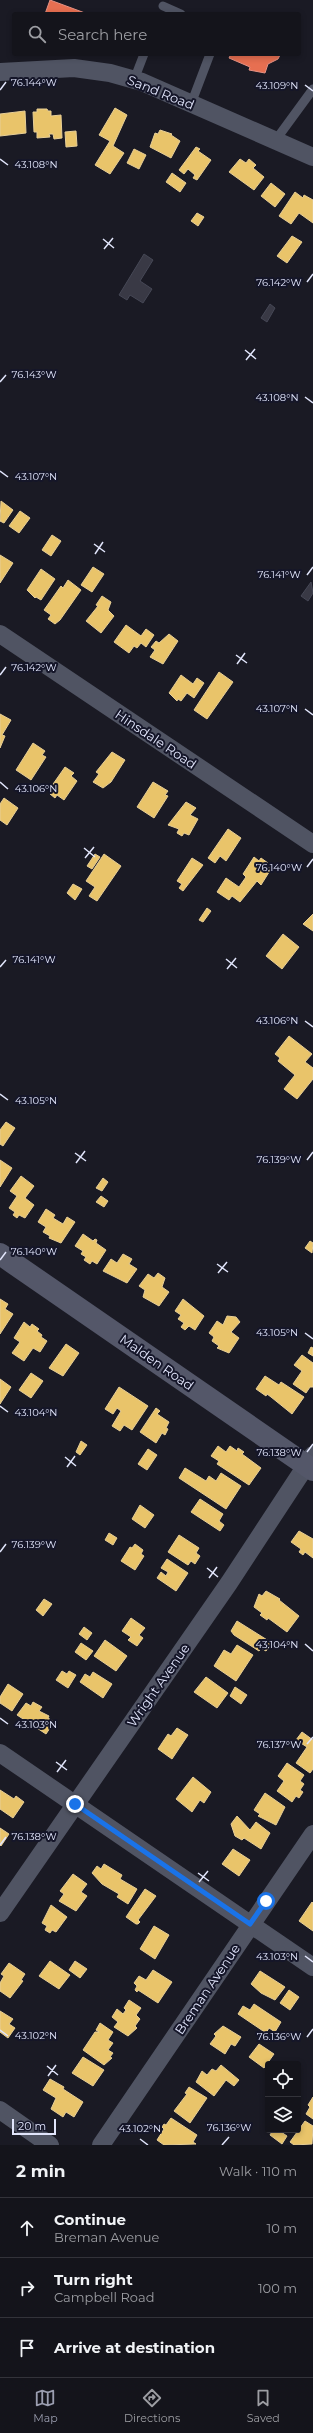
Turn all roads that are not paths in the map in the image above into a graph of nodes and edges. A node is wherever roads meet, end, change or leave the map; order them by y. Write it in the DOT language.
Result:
graph roads {
  1 [pos="163,7"];
  2 [pos="176,12"];
  3 [pos="143,56"];
  4 [pos="209,56"];
  5 [pos="0,72"];
  6 [pos="134,80"];
  7 [pos="313,89"];
  8 [pos="191,104"];
  9 [pos="275,141"];
  10 [pos="313,157"];
  11 [pos="0,634"];
  12 [pos="313,844"];
  13 [pos="0,1254"];
  14 [pos="311,1463"];
  15 [pos="0,1753"];
  16 [pos="75,1804"];
  17 [pos="313,1834"];
  18 [pos="0,1913"];
  19 [pos="250,1924"];
  20 [pos="313,1967"];
  21 [pos="0,2110"];
  22 [pos="50,2145"];
  23 [pos="102,2145"];
  1 -- 2 [label="lane"];
  3 -- 6 [label="lane"];
  4 -- 8 [label="lane"];
  5 -- 6 [label="street, Sand Road"];
  6 -- 8 [label="street, Sand Road"];
  7 -- 9 [label="lane"];
  8 -- 9 [label="street, Sand Road"];
  9 -- 10 [label="street, Sand Road"];
  11 -- 12 [label="street, Hinsdale Road"];
  13 -- 14 [label="street, Malden Road"];
  14 -- 16 [label="street, Wright Avenue"];
  15 -- 16 [label="street"];
  16 -- 18 [label="street, Wright Avenue"];
  16 -- 19 [label="street"];
  17 -- 19 [label="street, Breman Avenue"];
  19 -- 20 [label="street"];
  19 -- 23 [label="street, Breman Avenue"];
  21 -- 22 [label="street"];
}
